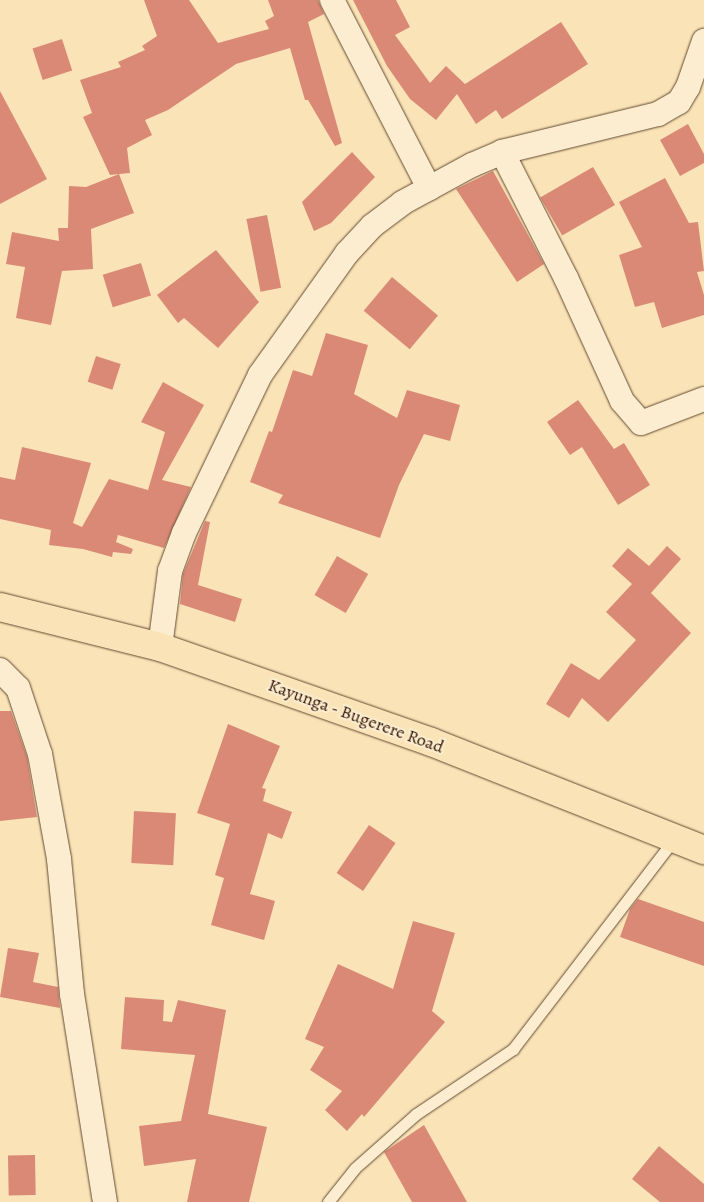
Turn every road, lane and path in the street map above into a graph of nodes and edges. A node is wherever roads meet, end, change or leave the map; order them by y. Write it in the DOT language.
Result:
graph roads {
  1 [pos="332,0"];
  2 [pos="704,41"];
  3 [pos="502,152"];
  4 [pos="429,188"];
  5 [pos="704,399"];
  6 [pos="0,607"];
  7 [pos="160,647"];
  8 [pos="0,670"];
  9 [pos="675,838"];
  10 [pos="704,850"];
  11 [pos="105,1202"];
  12 [pos="328,1202"];
  1 -- 4 [label="street"];
  2 -- 3 [label="street"];
  3 -- 4 [label="street"];
  3 -- 5 [label="street"];
  4 -- 7 [label="street"];
  6 -- 7 [label="main road, Kayunga - Bugerere Road"];
  7 -- 9 [label="main road, Kayunga - Bugerere Road"];
  8 -- 11 [label="street"];
  9 -- 10 [label="main road, Kayunga - Bugerere Road"];
  9 -- 12 [label="lane"];
}
